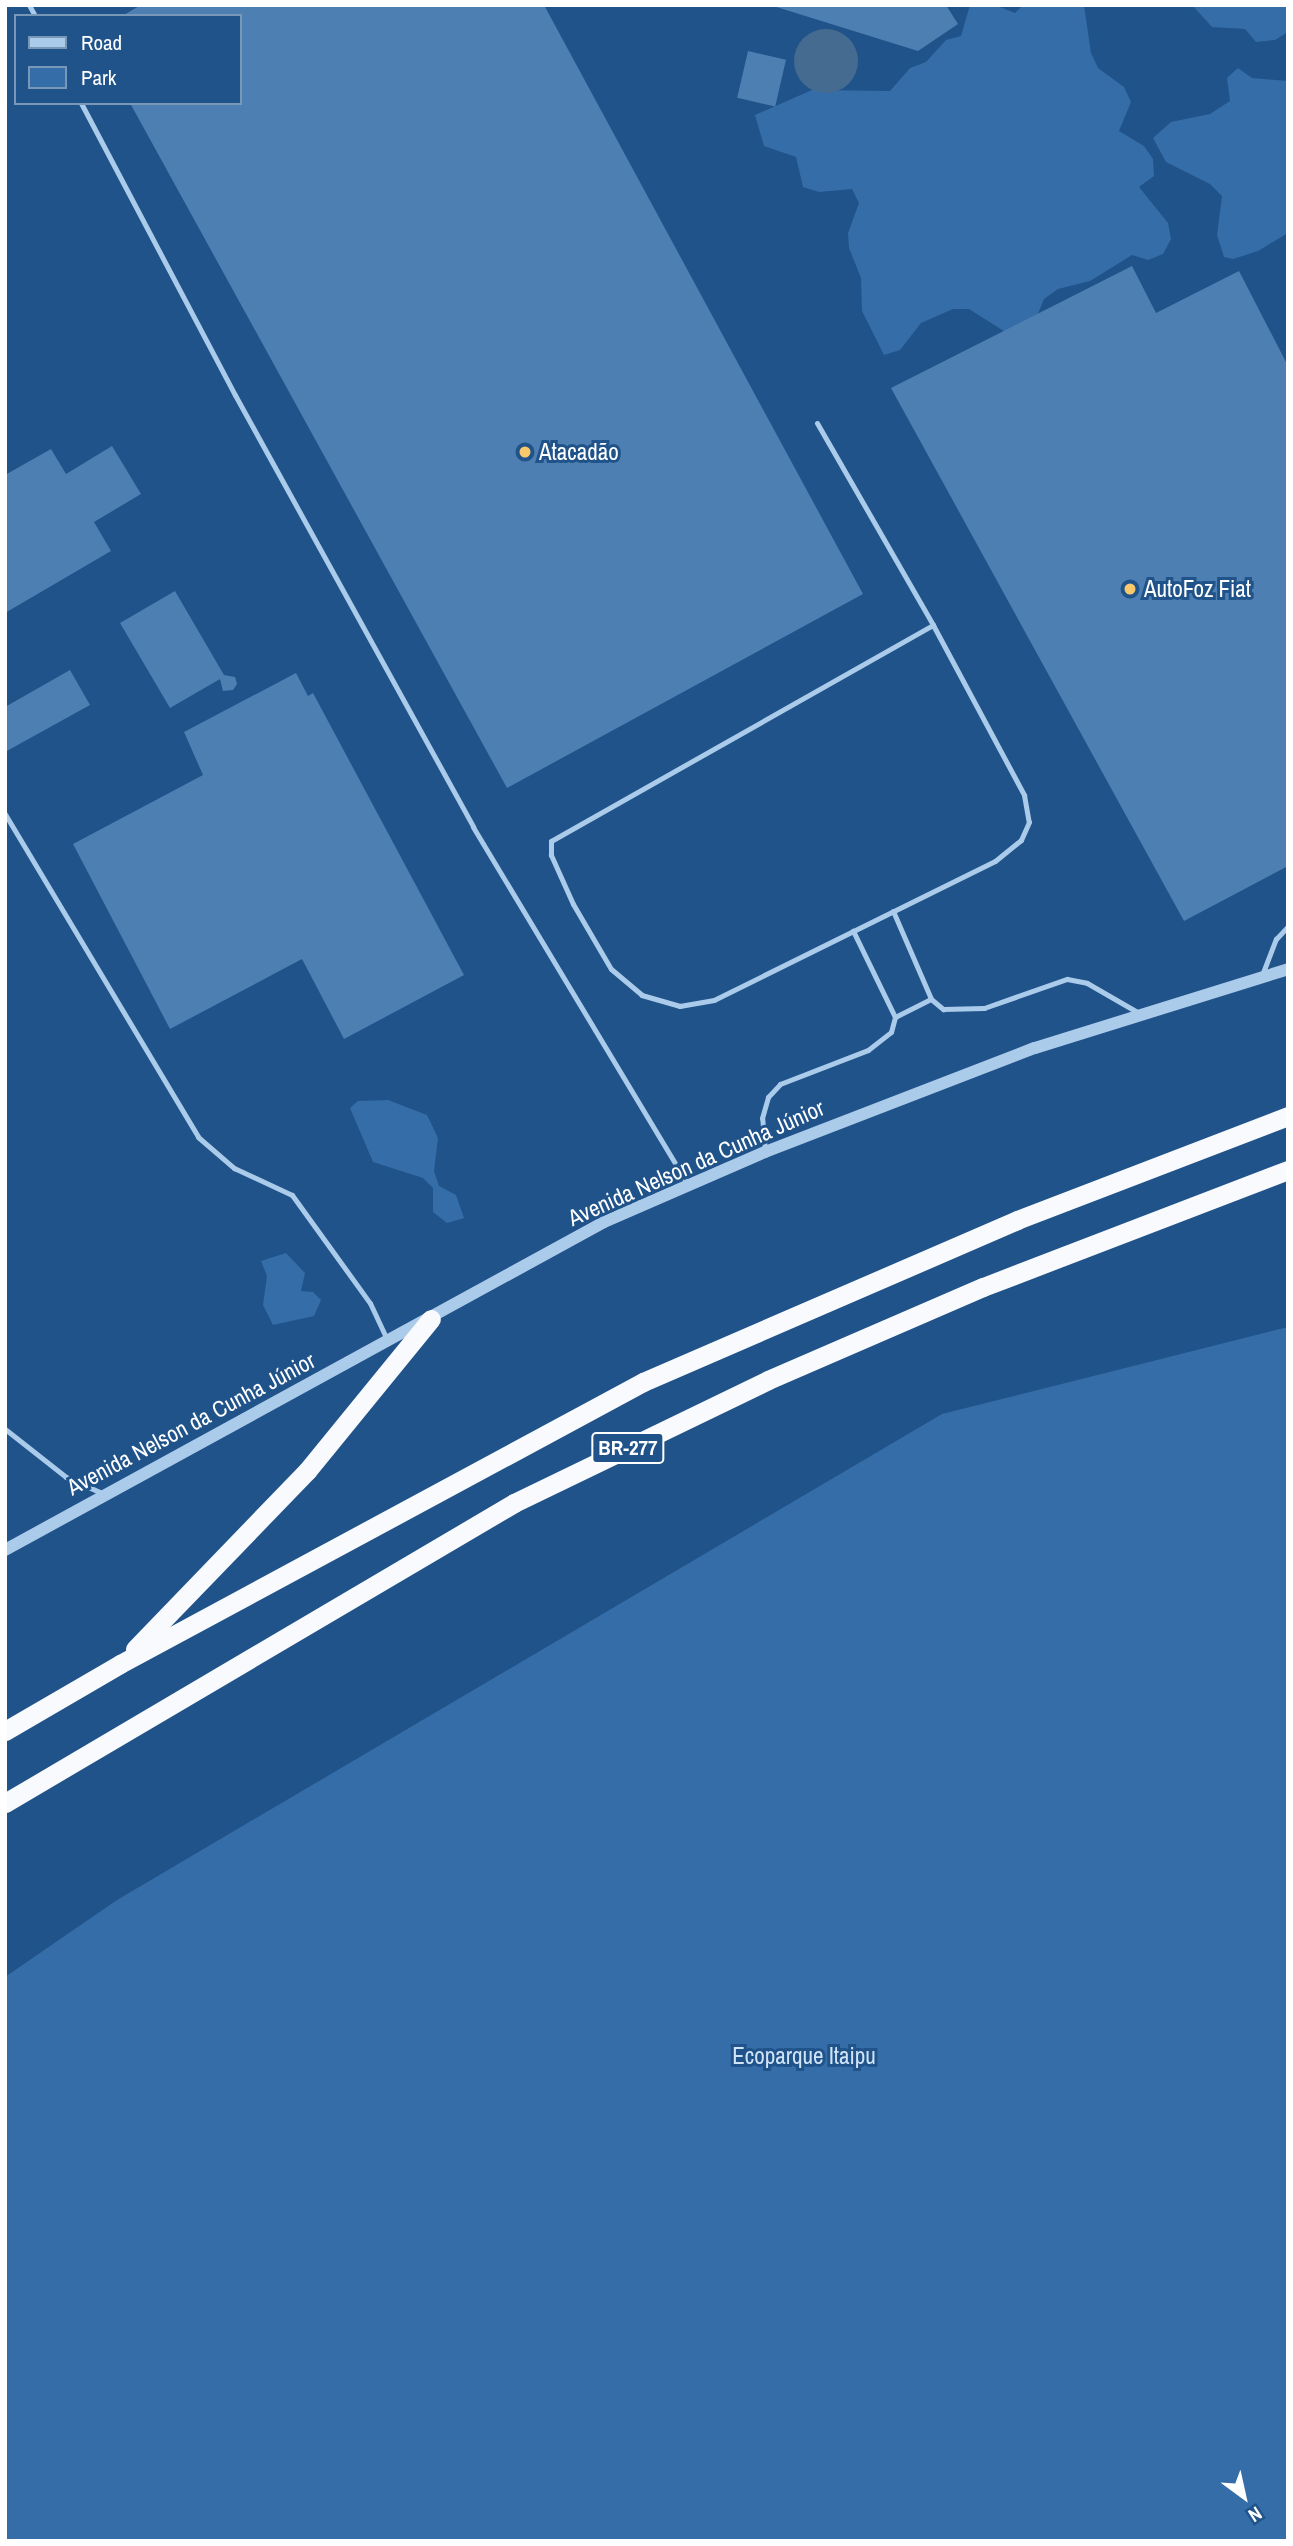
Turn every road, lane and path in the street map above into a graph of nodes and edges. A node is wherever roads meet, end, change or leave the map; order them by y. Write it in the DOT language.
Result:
graph roads {
  1 [pos="82,105"];
  2 [pos="817,423"];
  3 [pos="933,625"];
  4 [pos="5,814"];
  5 [pos="893,911"];
  6 [pos="1288,926"];
  7 [pos="853,931"];
  8 [pos="1288,969"];
  9 [pos="1262,976"];
  10 [pos="931,999"];
  11 [pos="1139,1013"];
  12 [pos="895,1017"];
  13 [pos="1288,1116"];
  14 [pos="765,1152"];
  15 [pos="1288,1170"];
  16 [pos="688,1185"];
  17 [pos="430,1319"];
  18 [pos="388,1342"];
  19 [pos="5,1429"];
  20 [pos="104,1494"];
  21 [pos="5,1550"];
  22 [pos="120,1664"];
  23 [pos="5,1731"];
  24 [pos="5,1803"];
  1 -- 16 [label="lane"];
  2 -- 3 [label="lane"];
  3 -- 5 [label="lane"];
  3 -- 7 [label="lane"];
  4 -- 18 [label="lane"];
  5 -- 7 [label="lane"];
  5 -- 10 [label="lane"];
  6 -- 9 [label="lane"];
  7 -- 12 [label="lane"];
  8 -- 9 [label="street, Avenida Nelson da Cunha Júnior"];
  9 -- 11 [label="street, Avenida Nelson da Cunha Júnior"];
  10 -- 11 [label="lane"];
  10 -- 12 [label="lane"];
  11 -- 14 [label="street, Avenida Nelson da Cunha Júnior"];
  12 -- 14 [label="lane"];
  13 -- 22 [label="highway, BR-277"];
  14 -- 16 [label="street, Avenida Nelson da Cunha Júnior"];
  15 -- 24 [label="highway, BR-277"];
  16 -- 17 [label="street, Avenida Nelson da Cunha Júnior"];
  17 -- 18 [label="street, Avenida Nelson da Cunha Júnior"];
  17 -- 22 [label="highway"];
  18 -- 20 [label="street, Avenida Nelson da Cunha Júnior"];
  19 -- 20 [label="lane"];
  20 -- 21 [label="street, Avenida Nelson da Cunha Júnior"];
  22 -- 23 [label="highway, BR-277"];
}
